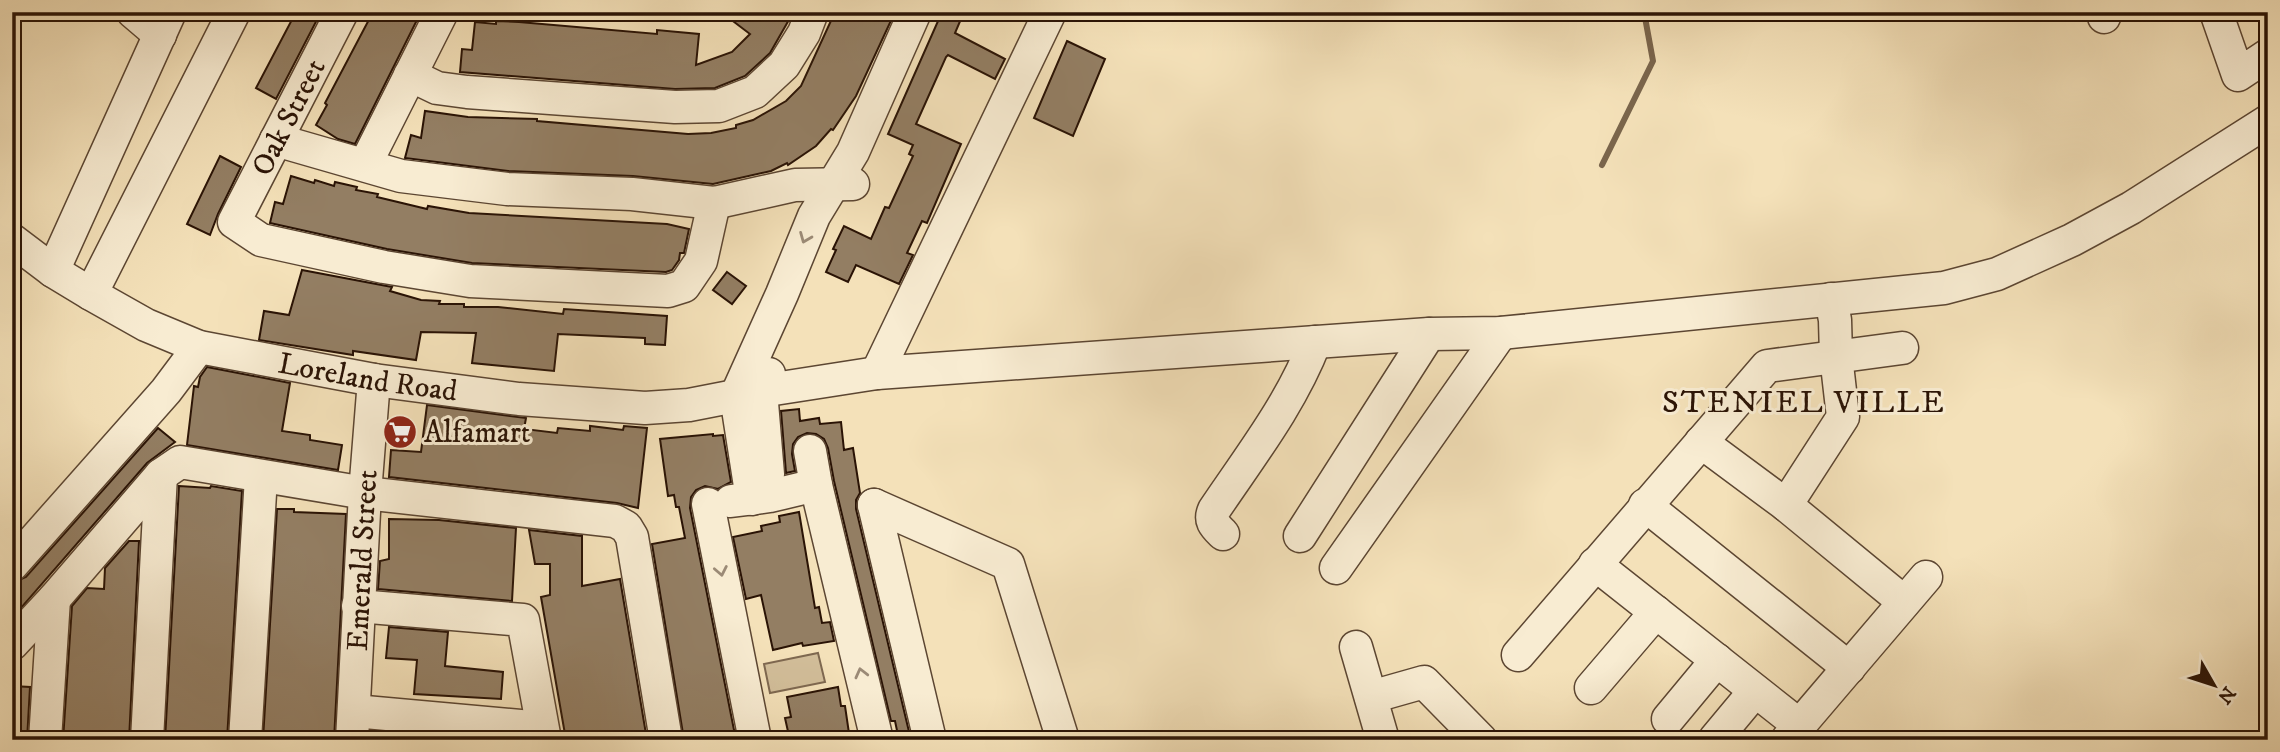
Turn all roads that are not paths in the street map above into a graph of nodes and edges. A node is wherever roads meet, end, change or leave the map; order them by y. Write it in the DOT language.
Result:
graph roads {
  1 [pos="133,12"];
  2 [pos="234,12"];
  3 [pos="342,12"];
  4 [pos="442,12"];
  5 [pos="812,12"];
  6 [pos="915,12"];
  7 [pos="1050,12"];
  8 [pos="2216,12"];
  9 [pos="165,24"];
  10 [pos="2268,55"];
  11 [pos="410,75"];
  12 [pos="2268,121"];
  13 [pos="276,140"];
  14 [pos="365,165"];
  15 [pos="843,184"];
  16 [pos="714,203"];
  17 [pos="13,241"];
  18 [pos="53,271"];
  19 [pos="91,294"];
  20 [pos="1831,299"];
  21 [pos="1501,333"];
  22 [pos="1429,334"];
  23 [pos="1315,342"];
  24 [pos="199,347"];
  25 [pos="1902,348"];
  26 [pos="1836,356"];
  27 [pos="877,373"];
  28 [pos="374,380"];
  29 [pos="748,393"];
  30 [pos="1700,442"];
  31 [pos="810,451"];
  32 [pos="161,475"];
  33 [pos="261,477"];
  34 [pos="816,485"];
  35 [pos="365,493"];
  36 [pos="761,498"];
  37 [pos="1645,505"];
  38 [pos="1786,505"];
  39 [pos="1223,534"];
  40 [pos="1300,536"];
  41 [pos="1595,564"];
  42 [pos="12,565"];
  43 [pos="1336,568"];
  44 [pos="1926,577"];
  45 [pos="54,599"];
  46 [pos="1904,602"];
  47 [pos="358,606"];
  48 [pos="1656,612"];
  49 [pos="12,644"];
  50 [pos="1356,647"];
  51 [pos="1518,655"];
  52 [pos="1717,660"];
  53 [pos="1849,667"];
  54 [pos="1591,688"];
  55 [pos="1755,691"];
  56 [pos="1371,696"];
  57 [pos="1668,719"];
  58 [pos="353,725"];
  59 [pos="1793,733"];
  60 [pos="543,734"];
  61 [pos="1715,739"];
  62 [pos="45,740"];
  63 [pos="147,740"];
  64 [pos="245,740"];
  65 [pos="666,740"];
  66 [pos="755,740"];
  67 [pos="877,740"];
  68 [pos="930,740"];
  69 [pos="1063,740"];
  70 [pos="1383,740"];
  71 [pos="1480,740"];
  1 -- 9 [label="street"];
  2 -- 19 [label="street"];
  3 -- 13 [label="street, Oak Street"];
  4 -- 11 [label="street"];
  5 -- 11 [label="street"];
  6 -- 15 [label="street"];
  7 -- 27 [label="street"];
  8 -- 10 [label="street"];
  9 -- 18 [label="street"];
  11 -- 14 [label="street"];
  12 -- 20 [label="street, Loreland Road"];
  13 -- 14 [label="street"];
  13 -- 16 [label="street, Oak Street"];
  14 -- 16 [label="street"];
  15 -- 16 [label="street"];
  15 -- 29 [label="street"];
  17 -- 18 [label="street, Loreland Road"];
  18 -- 19 [label="street, Loreland Road"];
  19 -- 24 [label="street, Loreland Road"];
  20 -- 21 [label="street, Loreland Road"];
  20 -- 26 [label="street"];
  21 -- 22 [label="street, Loreland Road"];
  21 -- 43 [label="street"];
  22 -- 23 [label="street, Loreland Road"];
  22 -- 40 [label="street"];
  23 -- 27 [label="street, Loreland Road"];
  23 -- 39 [label="street"];
  24 -- 28 [label="street, Loreland Road"];
  24 -- 42 [label="street"];
  25 -- 26 [label="street"];
  26 -- 30 [label="street"];
  26 -- 38 [label="street"];
  27 -- 29 [label="street, Loreland Road"];
  28 -- 29 [label="street, Loreland Road"];
  28 -- 35 [label="street, Emerald Street"];
  29 -- 36 [label="street"];
  30 -- 37 [label="street"];
  30 -- 38 [label="street"];
  31 -- 34 [label="street"];
  32 -- 33 [label="street"];
  32 -- 45 [label="street"];
  32 -- 63 [label="street"];
  33 -- 35 [label="street"];
  33 -- 64 [label="street"];
  34 -- 36 [label="street"];
  67 -- 34 [label="street, one-way"];
  35 -- 47 [label="street, Emerald Street"];
  35 -- 65 [label="street"];
  36 -- 66 [label="street, one-way"];
  37 -- 41 [label="street"];
  37 -- 53 [label="street"];
  38 -- 46 [label="street"];
  41 -- 48 [label="street"];
  41 -- 51 [label="street"];
  44 -- 46 [label="street"];
  45 -- 49 [label="street"];
  45 -- 62 [label="street"];
  46 -- 53 [label="street"];
  47 -- 58 [label="street, Emerald Street"];
  47 -- 60 [label="street"];
  48 -- 52 [label="street"];
  48 -- 54 [label="street"];
  50 -- 56 [label="street"];
  52 -- 55 [label="street"];
  52 -- 57 [label="street"];
  53 -- 59 [label="street"];
  55 -- 59 [label="street"];
  55 -- 61 [label="street"];
  56 -- 70 [label="street"];
  56 -- 71 [label="street"];
  58 -- 60 [label="street"];
  68 -- 69 [label="street"];
}
